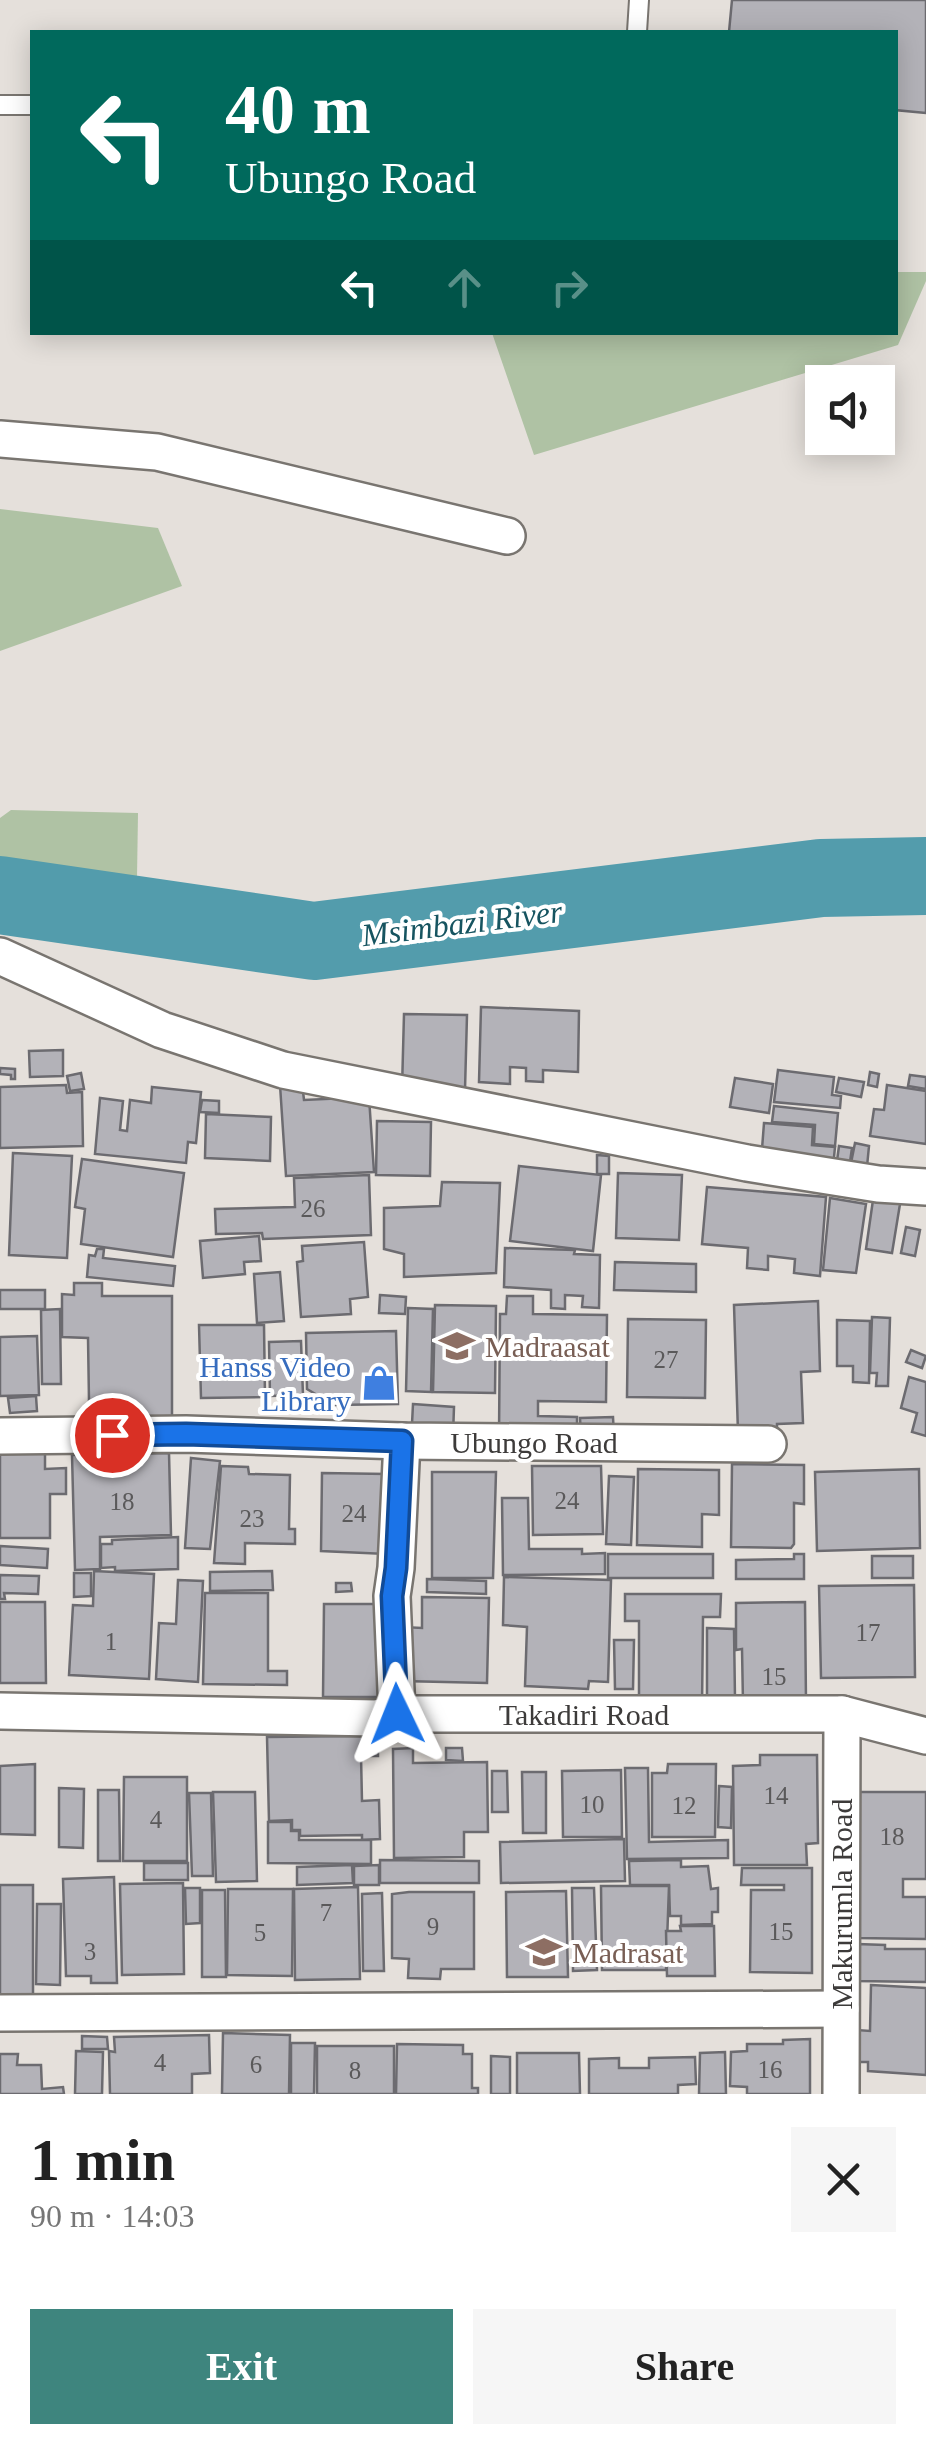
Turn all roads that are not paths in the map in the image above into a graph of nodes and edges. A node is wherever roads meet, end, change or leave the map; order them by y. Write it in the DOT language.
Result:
graph roads {
  1 [pos="639,0"];
  2 [pos="637,30"];
  3 [pos="0,104"];
  4 [pos="30,105"];
  5 [pos="0,438"];
  6 [pos="507,536"];
  7 [pos="0,956"];
  8 [pos="926,1187"];
  9 [pos="0,1436"];
  10 [pos="402,1441"];
  11 [pos="768,1444"];
  12 [pos="0,1711"];
  13 [pos="397,1714"];
  14 [pos="842,1714"];
  15 [pos="925,1724"];
  16 [pos="840,2010"];
  17 [pos="0,2013"];
  18 [pos="841,2094"];
  1 -- 2 [label="lane"];
  3 -- 4 [label="lane"];
  5 -- 6 [label="street"];
  7 -- 8 [label="street"];
  9 -- 10 [label="street, Ubungo Road"];
  10 -- 11 [label="street, Ubungo Road"];
  10 -- 13 [label="street"];
  12 -- 13 [label="street, Takadiri Road"];
  13 -- 14 [label="street, Takadiri Road"];
  14 -- 15 [label="street, Takadiri Road"];
  14 -- 16 [label="street, Makurumla Road"];
  16 -- 17 [label="street"];
  16 -- 18 [label="street, Makurumla Road"];
}
